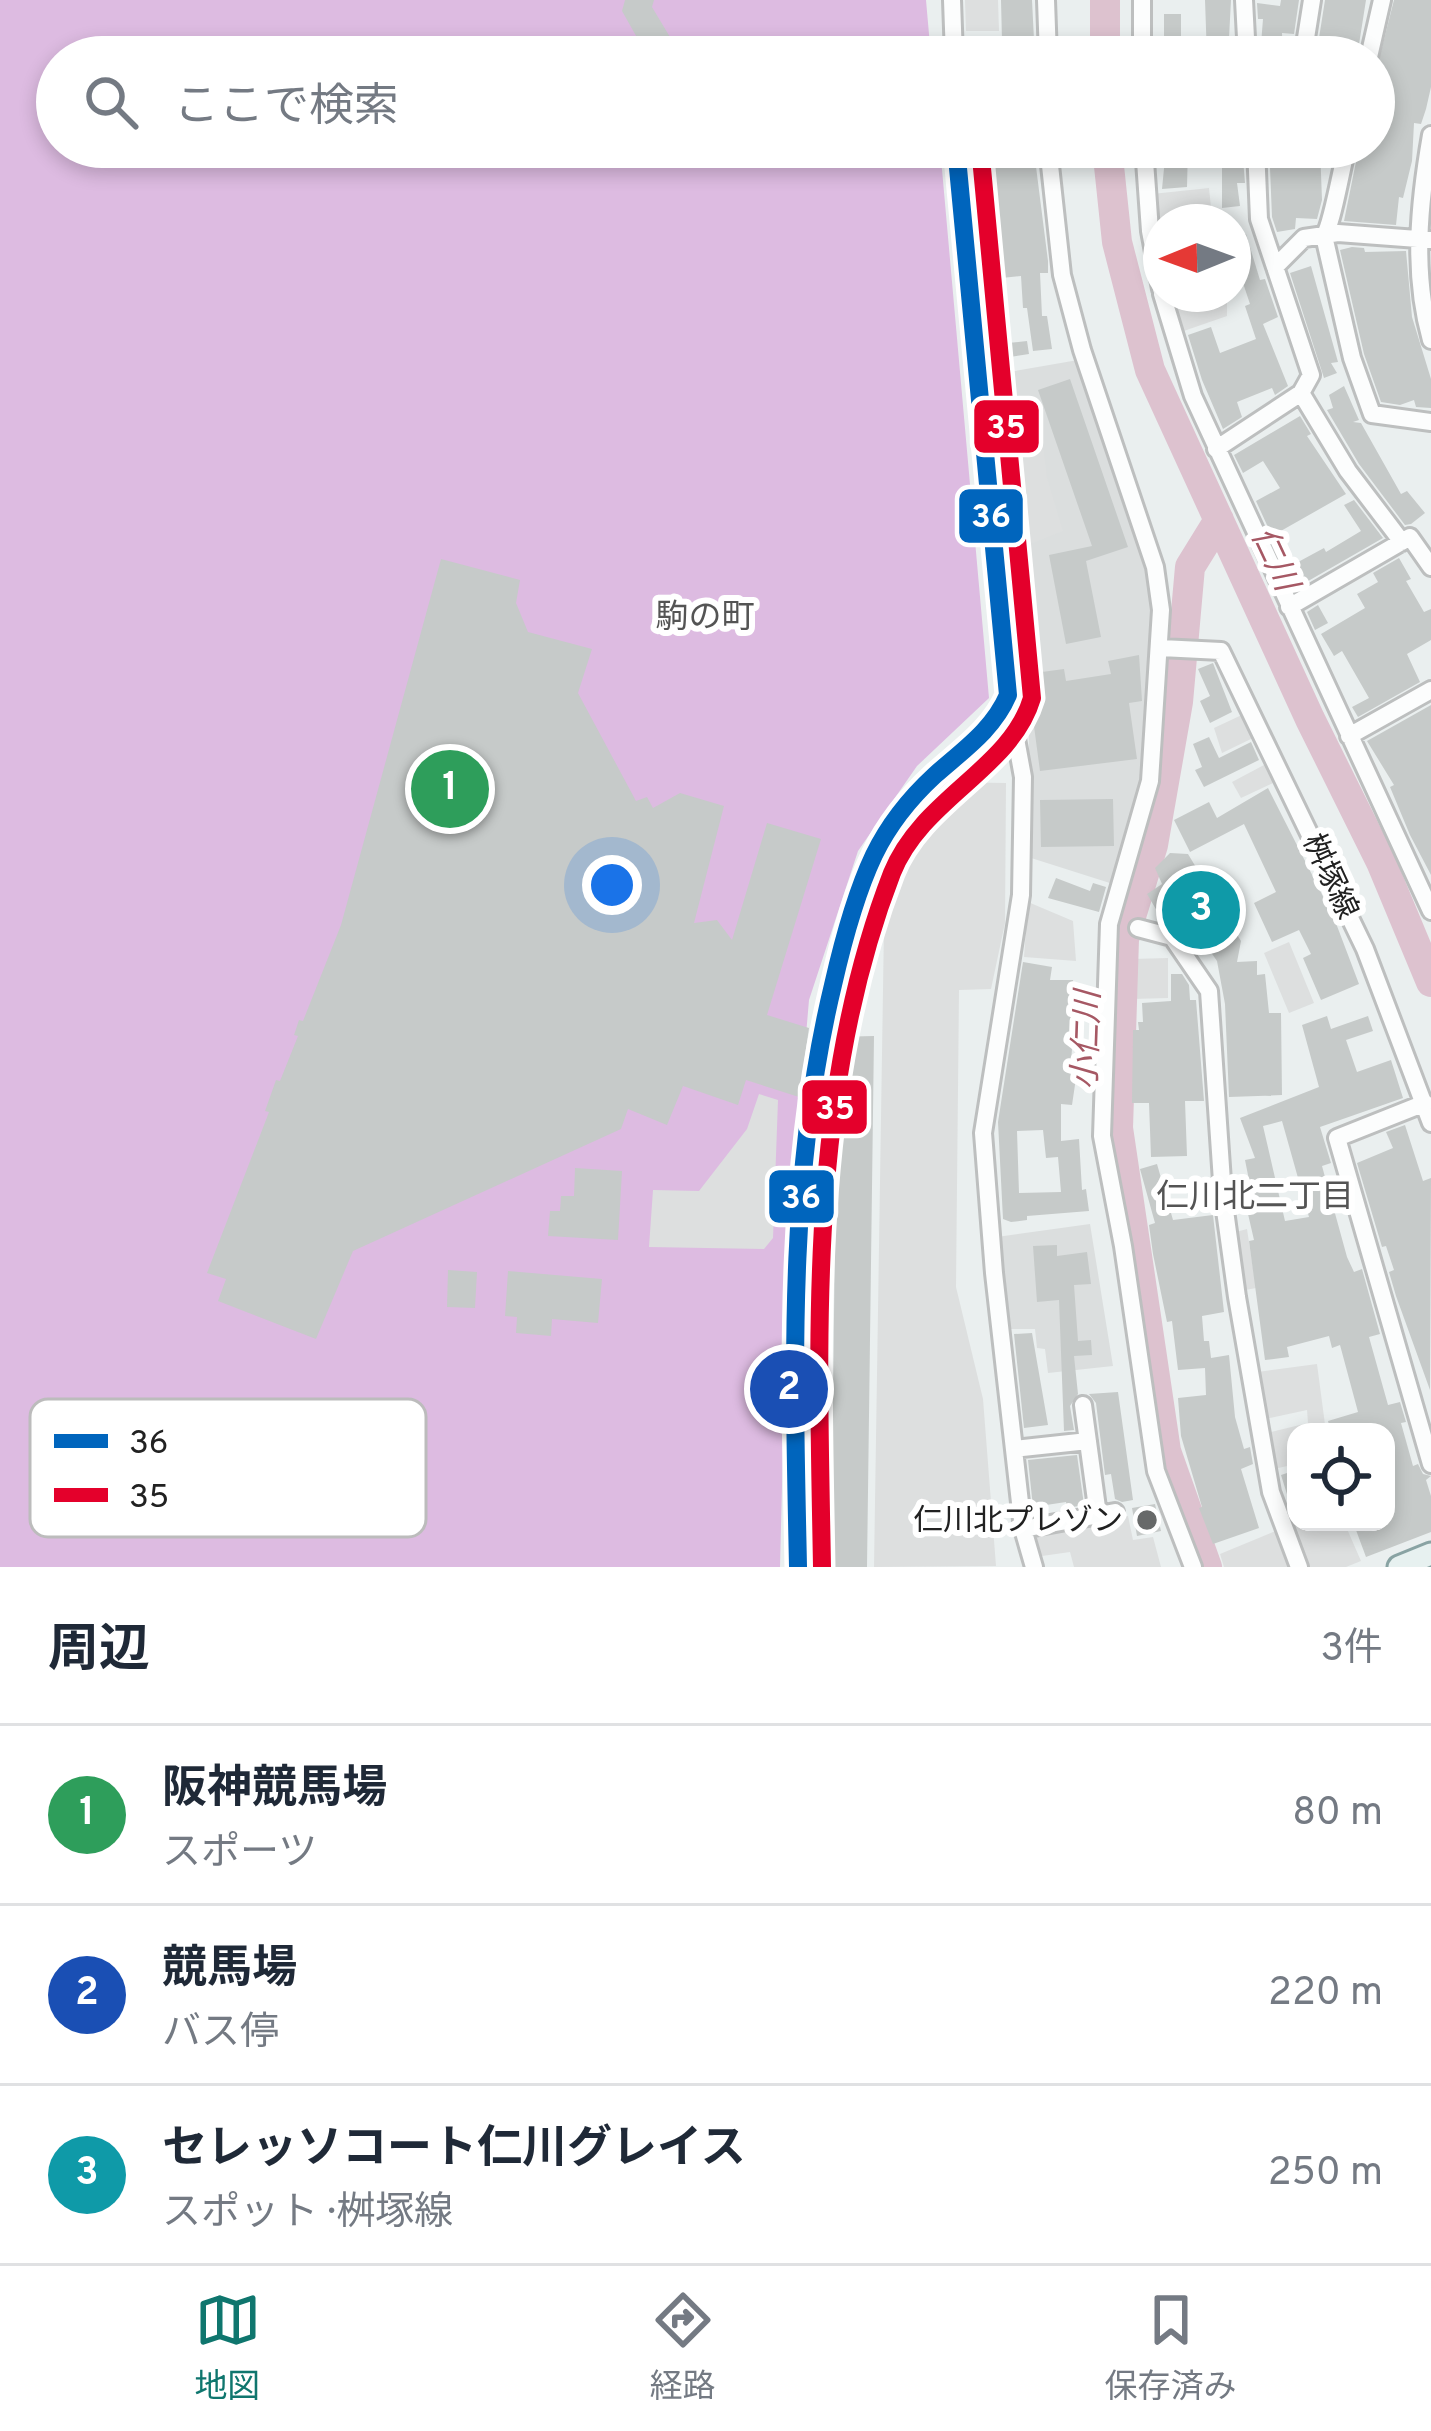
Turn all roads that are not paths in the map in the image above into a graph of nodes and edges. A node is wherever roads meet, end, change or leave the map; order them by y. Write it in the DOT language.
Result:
graph roads {
  1 [pos="952,0"];
  2 [pos="1046,0"];
  3 [pos="1142,0"];
  4 [pos="1244,0"];
  5 [pos="1312,0"];
  6 [pos="1382,0"];
  7 [pos="953,36"];
  8 [pos="1047,36"];
  9 [pos="1142,36"];
  10 [pos="1246,36"];
  11 [pos="1306,36"];
  12 [pos="1374,36"];
  13 [pos="1431,135"];
  14 [pos="958,168"];
  15 [pos="1050,168"];
  16 [pos="1146,168"];
  17 [pos="1257,168"];
  18 [pos="1341,168"];
  19 [pos="1148,204"];
  20 [pos="1324,236"];
  21 [pos="1424,240"];
  22 [pos="1274,267"];
  23 [pos="1167,312"];
  24 [pos="1431,340"];
  25 [pos="1300,393"];
  26 [pos="1431,422"];
  27 [pos="1216,448"];
  28 [pos="1402,542"];
  29 [pos="1431,567"];
  30 [pos="1289,608"];
  31 [pos="1164,648"];
  32 [pos="1431,690"];
  33 [pos="1008,694"];
  34 [pos="1349,736"];
  35 [pos="1431,911"];
  36 [pos="1138,928"];
  37 [pos="1425,1103"];
  38 [pos="1431,1123"];
  39 [pos="1083,1405"];
  40 [pos="1088,1441"];
  41 [pos="1014,1449"];
  42 [pos="1431,1464"];
  43 [pos="1023,1529"];
  44 [pos="1431,1554"];
  45 [pos="798,1567"];
  46 [pos="1034,1567"];
  47 [pos="1193,1567"];
  48 [pos="1299,1567"];
  49 [pos="1399,1567"];
  1 -- 7 [label="street"];
  2 -- 8 [label="street"];
  3 -- 9 [label="street"];
  4 -- 10 [label="street"];
  5 -- 11 [label="street"];
  6 -- 12 [label="street"];
  13 -- 21 [label="street"];
  14 -- 33 [label="street"];
  15 -- 31 [label="street"];
  16 -- 19 [label="street"];
  17 -- 22 [label="street"];
  18 -- 20 [label="street"];
  20 -- 21 [label="street"];
  20 -- 22 [label="street"];
  20 -- 26 [label="street"];
  21 -- 24 [label="street"];
  22 -- 25 [label="street"];
  23 -- 27 [label="street"];
  25 -- 27 [label="street"];
  25 -- 28 [label="street"];
  27 -- 30 [label="street"];
  28 -- 29 [label="street"];
  28 -- 30 [label="street"];
  30 -- 34 [label="street"];
  31 -- 37 [label="street, 桝塚線"];
  31 -- 47 [label="street"];
  32 -- 34 [label="street"];
  33 -- 41 [label="street"];
  33 -- 45 [label="street"];
  34 -- 35 [label="street"];
  36 -- 48 [label="street"];
  37 -- 38 [label="street, 桝塚線"];
  37 -- 42 [label="street"];
  39 -- 40 [label="street"];
  40 -- 41 [label="street"];
  40 -- 43 [label="street"];
  41 -- 43 [label="street"];
  43 -- 46 [label="street"];
  44 -- 49 [label="main road"];
}
